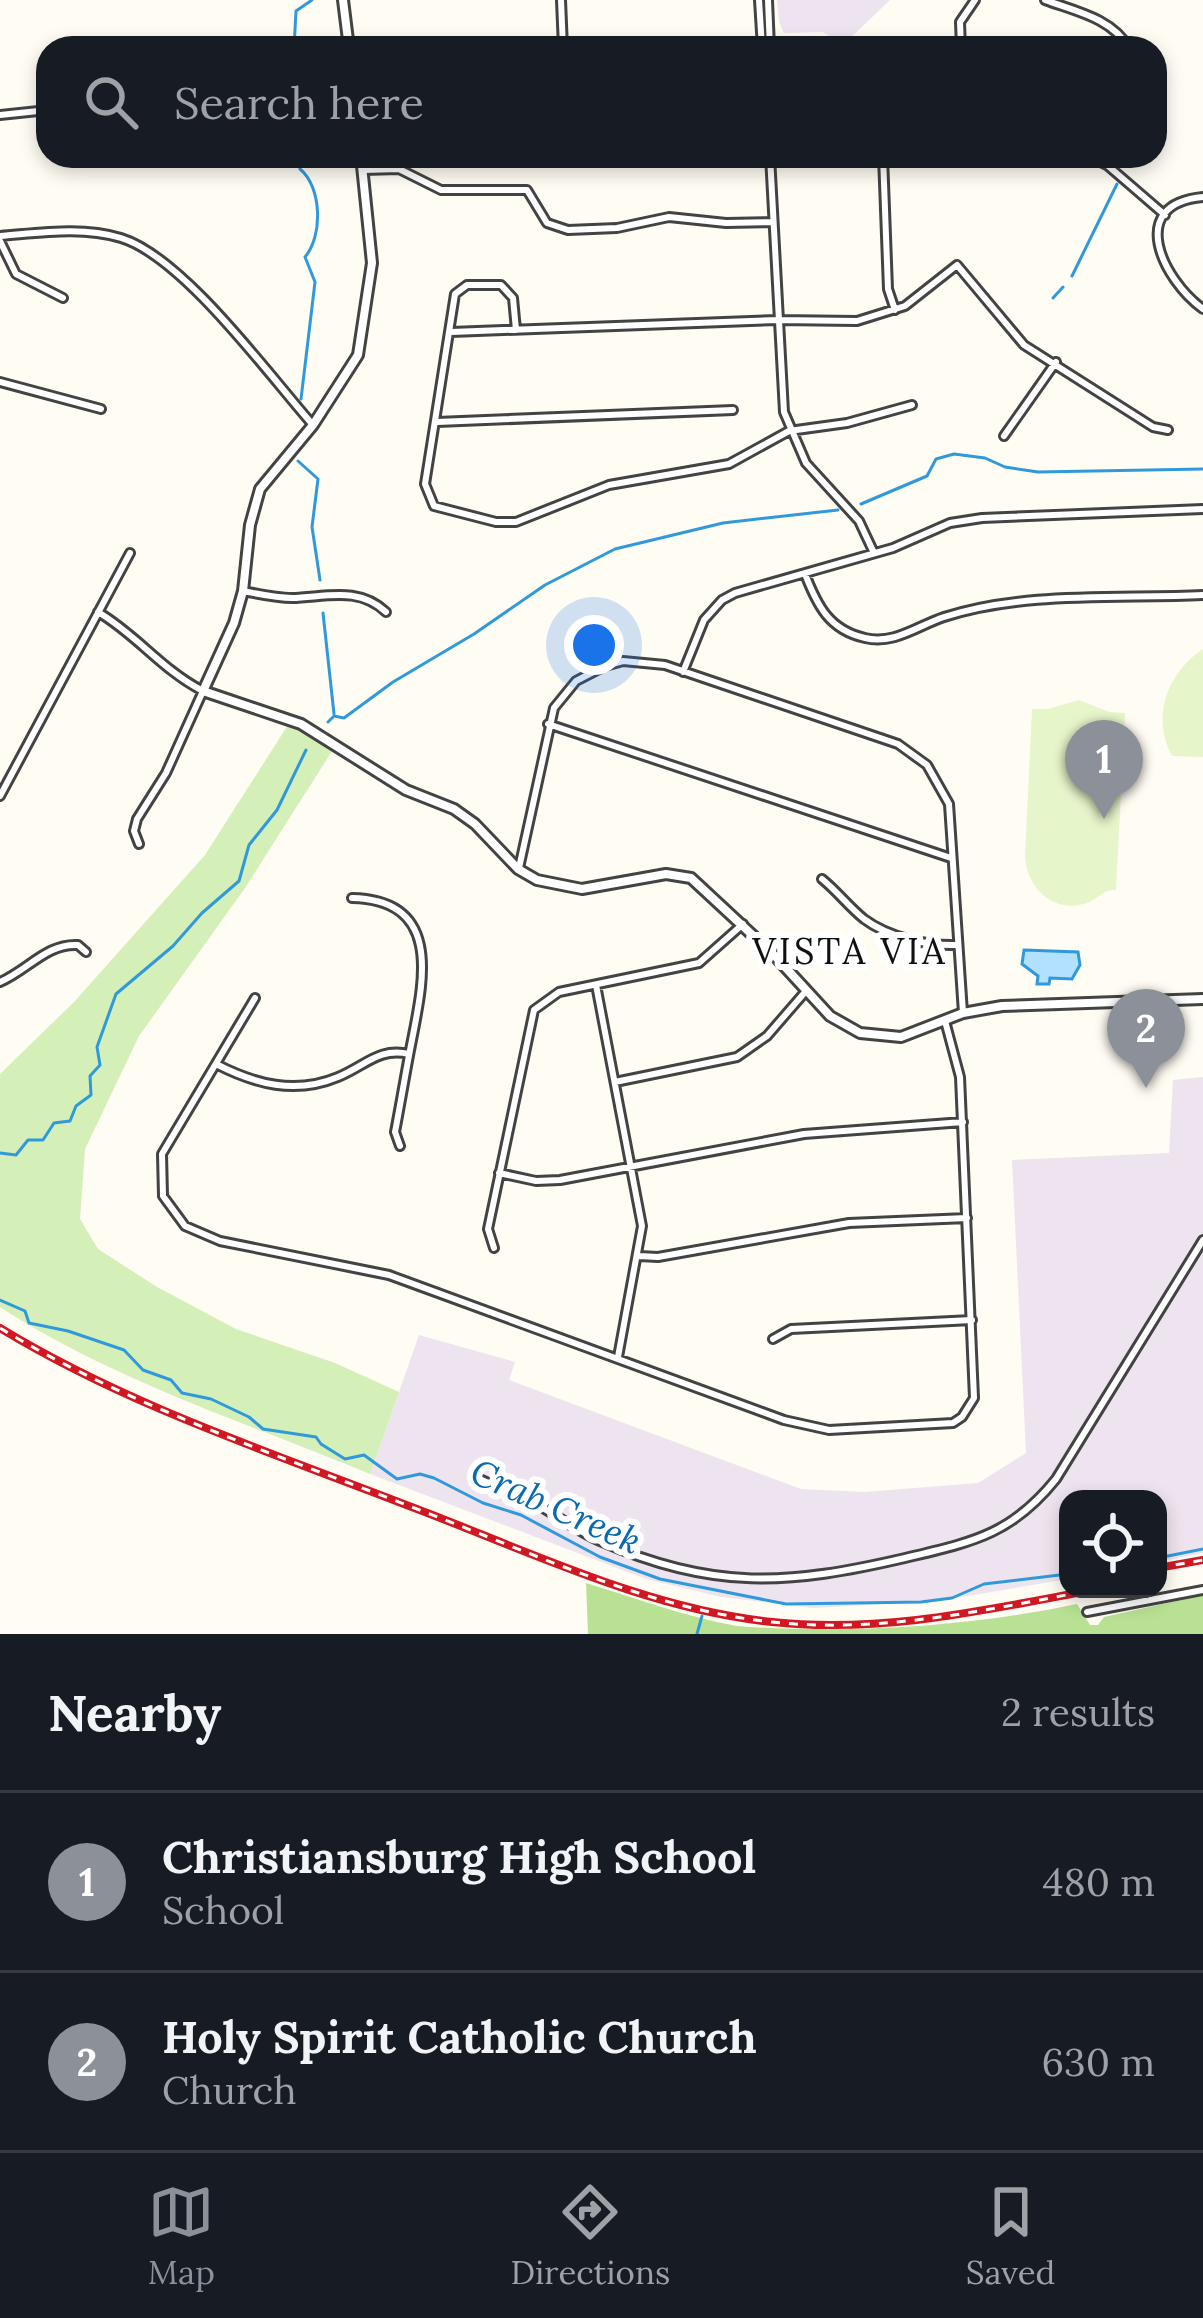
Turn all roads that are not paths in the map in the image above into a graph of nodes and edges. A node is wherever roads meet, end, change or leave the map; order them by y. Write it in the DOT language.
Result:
graph roads {
  1 [pos="343,0"];
  2 [pos="561,0"];
  3 [pos="764,0"];
  4 [pos="975,0"];
  5 [pos="1045,0"];
  6 [pos="348,36"];
  7 [pos="562,36"];
  8 [pos="766,36"];
  9 [pos="961,36"];
  10 [pos="1121,36"];
  11 [pos="36,111"];
  12 [pos="0,115"];
  13 [pos="770,168"];
  14 [pos="883,168"];
  15 [pos="1110,168"];
  16 [pos="363,170"];
  17 [pos="1114,170"];
  18 [pos="1203,197"];
  19 [pos="1165,214"];
  20 [pos="772,222"];
  21 [pos="0,238"];
  22 [pos="63,298"];
  23 [pos="895,310"];
  24 [pos="1203,310"];
  25 [pos="777,320"];
  26 [pos="516,330"];
  27 [pos="451,332"];
  28 [pos="1056,362"];
  29 [pos="0,382"];
  30 [pos="912,405"];
  31 [pos="101,409"];
  32 [pos="734,410"];
  33 [pos="437,422"];
  34 [pos="313,425"];
  35 [pos="789,430"];
  36 [pos="1168,430"];
  37 [pos="1004,436"];
  38 [pos="1203,509"];
  39 [pos="130,553"];
  40 [pos="874,554"];
  41 [pos="805,574"];
  42 [pos="243,591"];
  43 [pos="1203,595"];
  44 [pos="98,612"];
  45 [pos="386,612"];
  46 [pos="683,672"];
  47 [pos="202,691"];
  48 [pos="548,724"];
  49 [pos="0,796"];
  50 [pos="139,844"];
  51 [pos="951,858"];
  52 [pos="518,869"];
  53 [pos="822,879"];
  54 [pos="352,898"];
  55 [pos="742,925"];
  56 [pos="957,945"];
  57 [pos="86,952"];
  58 [pos="0,982"];
  59 [pos="596,985"];
  60 [pos="806,991"];
  61 [pos="255,998"];
  62 [pos="1203,999"];
  63 [pos="963,1013"];
  64 [pos="945,1021"];
  65 [pos="409,1054"];
  66 [pos="214,1063"];
  67 [pos="615,1082"];
  68 [pos="963,1122"];
  69 [pos="400,1146"];
  70 [pos="632,1167"];
  71 [pos="499,1173"];
  72 [pos="967,1218"];
  73 [pos="1203,1240"];
  74 [pos="494,1248"];
  75 [pos="639,1256"];
  76 [pos="972,1320"];
  77 [pos="773,1339"];
  78 [pos="618,1357"];
  79 [pos="477,1478"];
  80 [pos="1203,1590"];
  81 [pos="1087,1612"];
  1 -- 6 [label="street"];
  2 -- 7 [label="street"];
  3 -- 8 [label="street"];
  4 -- 9 [label="street"];
  5 -- 10 [label="street"];
  11 -- 12 [label="street"];
  13 -- 20 [label="street"];
  14 -- 23 [label="street"];
  15 -- 17 [label="street"];
  16 -- 20 [label="street"];
  16 -- 34 [label="street"];
  17 -- 19 [label="street"];
  18 -- 19 [label="street"];
  19 -- 24 [label="street"];
  20 -- 25 [label="street"];
  21 -- 22 [label="street"];
  21 -- 34 [label="street"];
  23 -- 25 [label="street"];
  23 -- 28 [label="street"];
  25 -- 26 [label="street"];
  25 -- 35 [label="street"];
  26 -- 27 [label="street"];
  26 -- 27 [label="street"];
  27 -- 33 [label="street"];
  28 -- 36 [label="street"];
  28 -- 37 [label="street"];
  29 -- 31 [label="street"];
  30 -- 35 [label="street"];
  32 -- 33 [label="street"];
  33 -- 35 [label="street"];
  34 -- 42 [label="street"];
  35 -- 40 [label="street"];
  38 -- 40 [label="street"];
  39 -- 44 [label="street"];
  40 -- 41 [label="street"];
  41 -- 43 [label="street"];
  41 -- 46 [label="street"];
  42 -- 45 [label="street"];
  42 -- 47 [label="street"];
  44 -- 47 [label="street"];
  44 -- 49 [label="street"];
  46 -- 48 [label="street"];
  46 -- 51 [label="street"];
  47 -- 50 [label="street"];
  47 -- 52 [label="street"];
  48 -- 51 [label="street"];
  48 -- 52 [label="street"];
  51 -- 56 [label="street"];
  52 -- 55 [label="street"];
  53 -- 56 [label="street"];
  54 -- 65 [label="street"];
  55 -- 59 [label="street"];
  55 -- 60 [label="street"];
  56 -- 63 [label="street"];
  57 -- 58 [label="street"];
  59 -- 67 [label="street"];
  59 -- 71 [label="street"];
  60 -- 64 [label="street"];
  60 -- 67 [label="street"];
  61 -- 66 [label="street"];
  62 -- 63 [label="street"];
  63 -- 64 [label="street"];
  64 -- 68 [label="street"];
  65 -- 66 [label="street"];
  65 -- 69 [label="street"];
  66 -- 78 [label="street"];
  67 -- 70 [label="street"];
  68 -- 70 [label="street"];
  68 -- 72 [label="street"];
  70 -- 71 [label="street"];
  70 -- 75 [label="street"];
  71 -- 74 [label="street"];
  72 -- 75 [label="street"];
  72 -- 76 [label="street"];
  73 -- 79 [label="street"];
  75 -- 78 [label="street"];
  76 -- 77 [label="street"];
  76 -- 78 [label="street"];
  80 -- 81 [label="street"];
}
